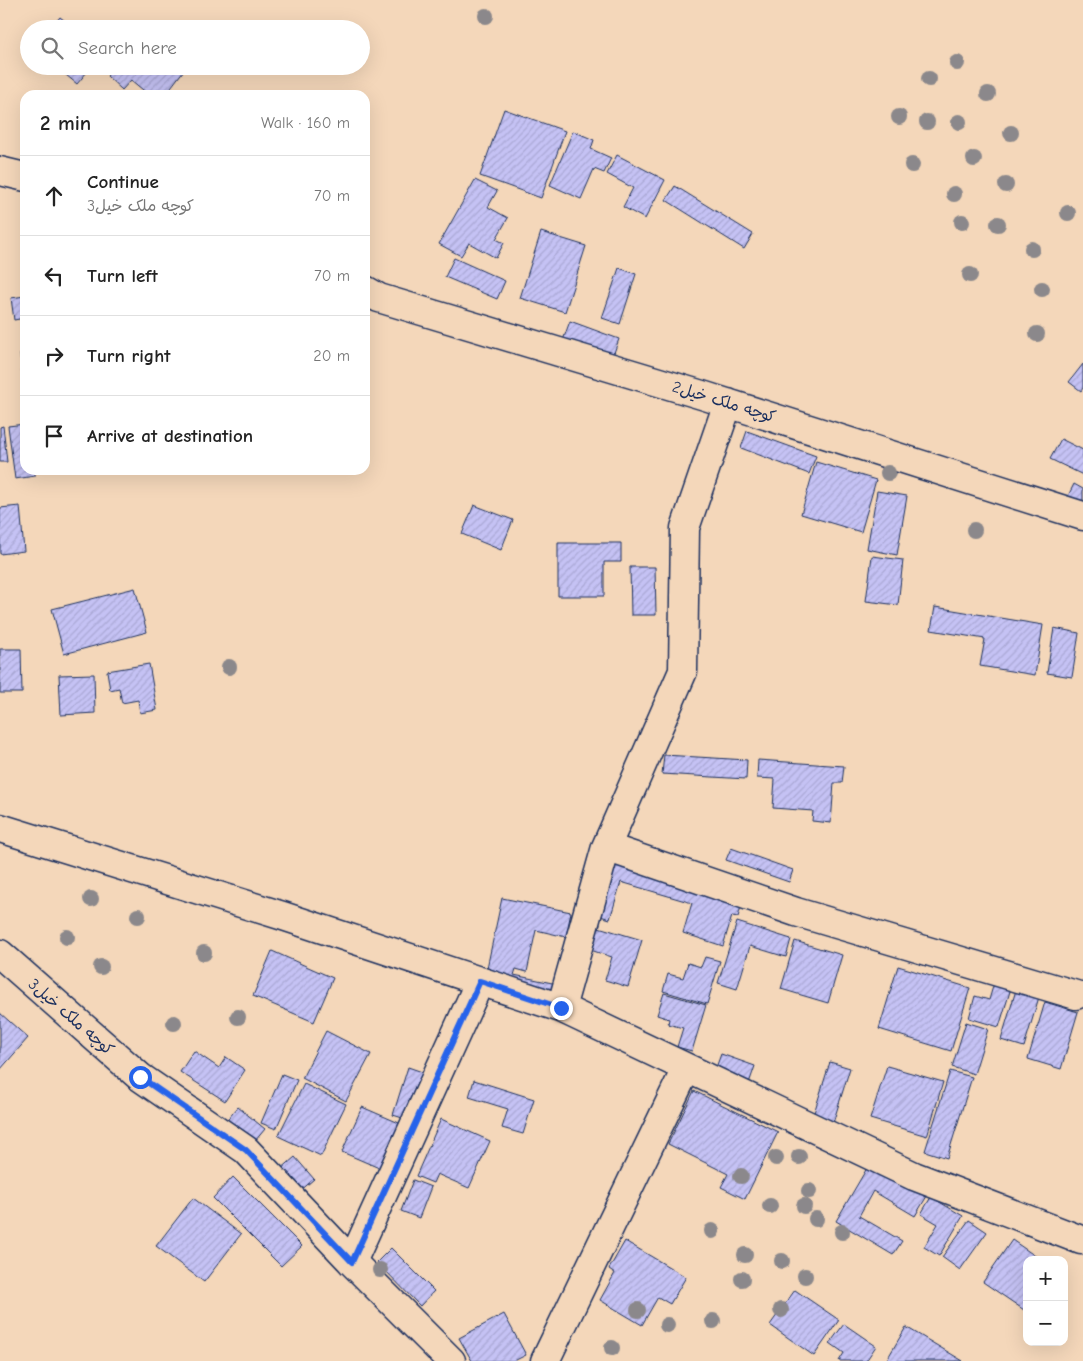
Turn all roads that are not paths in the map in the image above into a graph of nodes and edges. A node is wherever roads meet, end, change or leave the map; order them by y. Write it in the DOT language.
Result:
graph roads {
  1 [pos="0,170"];
  2 [pos="20,176"];
  3 [pos="370,293"];
  4 [pos="728,403"];
  5 [pos="1083,516"];
  6 [pos="0,828"];
  7 [pos="606,847"];
  8 [pos="0,954"];
  9 [pos="480,981"];
  10 [pos="1076,995"];
  11 [pos="561,1008"];
  12 [pos="686,1069"];
  13 [pos="1081,1240"];
  14 [pos="352,1262"];
  15 [pos="451,1361"];
  16 [pos="545,1361"];
  1 -- 2 [label="street"];
  3 -- 4 [label="street, کوچه ملک خیل2"];
  4 -- 5 [label="street, کوچه ملک خیل2"];
  4 -- 7 [label="street"];
  6 -- 9 [label="street"];
  7 -- 10 [label="street"];
  7 -- 11 [label="street"];
  8 -- 14 [label="street, کوچه ملک خیل3"];
  9 -- 11 [label="street"];
  9 -- 14 [label="street"];
  11 -- 12 [label="street"];
  12 -- 13 [label="street"];
  12 -- 16 [label="street"];
  14 -- 15 [label="street, کوچه ملک خیل3"];
}
